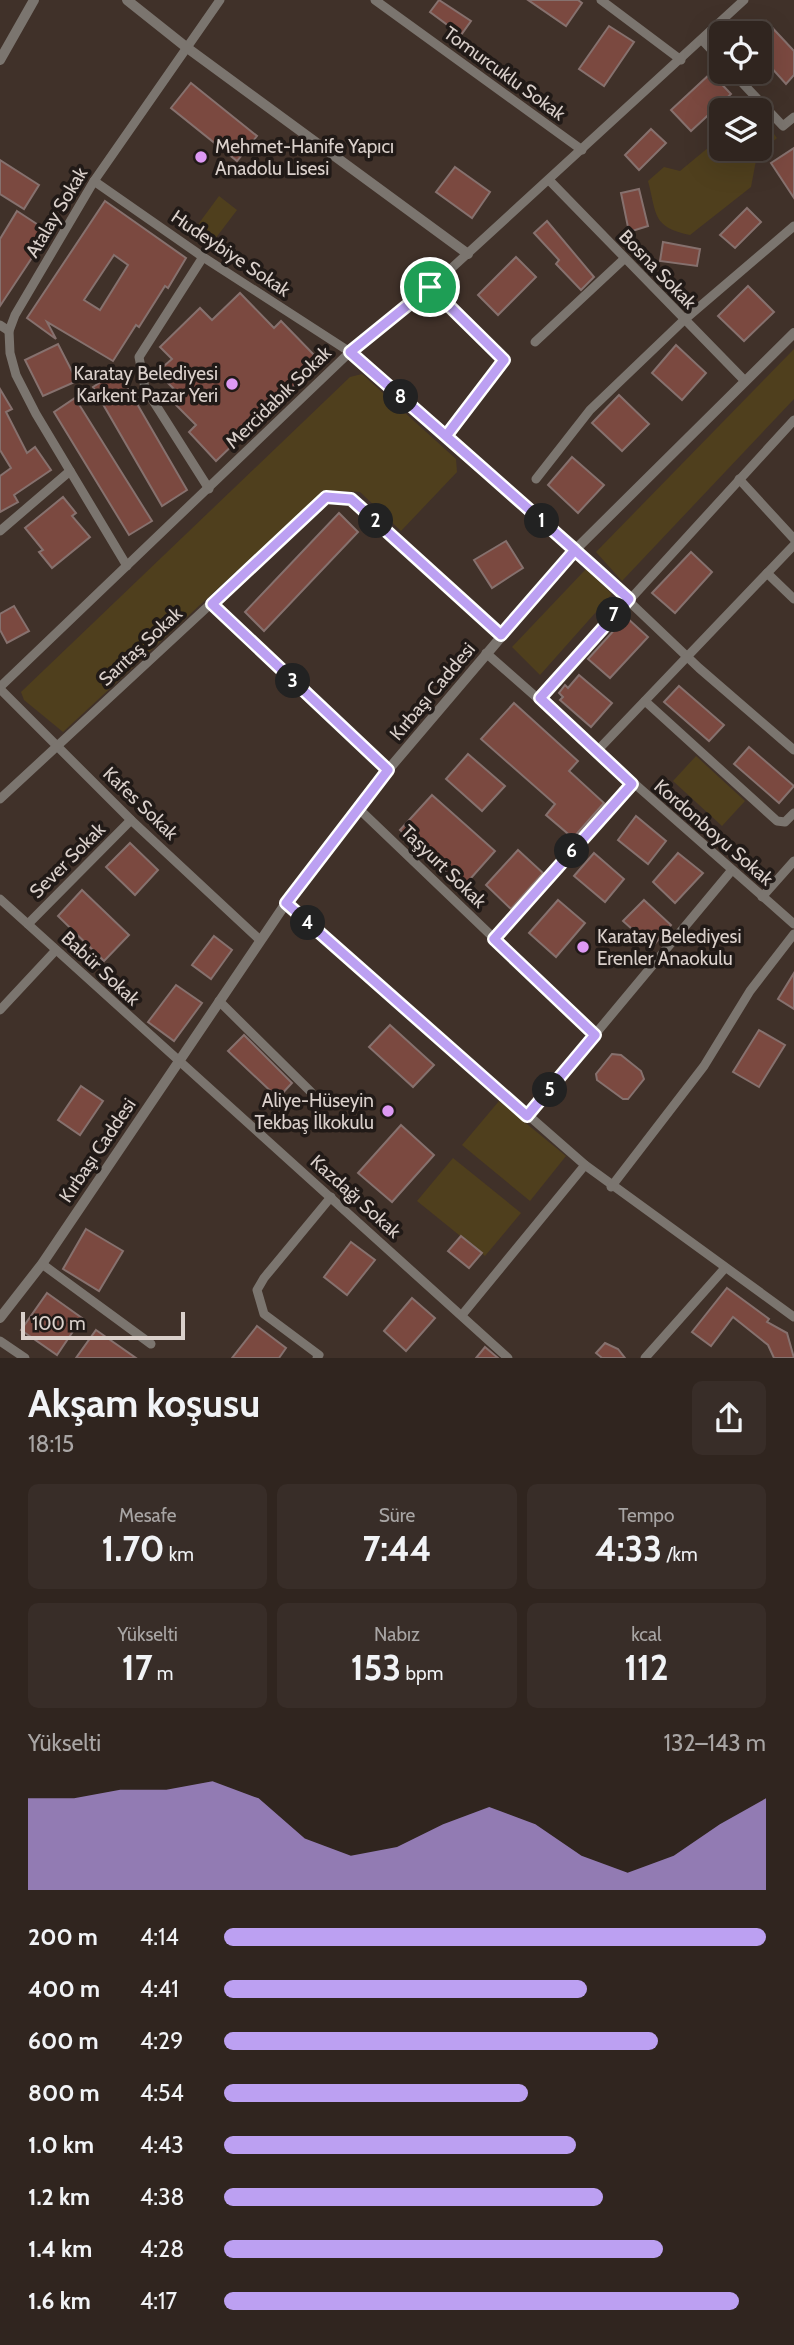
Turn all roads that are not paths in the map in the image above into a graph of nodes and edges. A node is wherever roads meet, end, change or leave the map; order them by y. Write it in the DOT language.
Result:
graph roads {
  1 [pos="127,0"];
  2 [pos="220,0"];
  3 [pos="375,0"];
  4 [pos="601,0"];
  5 [pos="744,0"];
  6 [pos="35,1"];
  7 [pos="702,40"];
  8 [pos="186,47"];
  9 [pos="709,47"];
  10 [pos="0,60"];
  11 [pos="681,60"];
  12 [pos="743,84"];
  13 [pos="794,117"];
  14 [pos="582,150"];
  15 [pos="549,180"];
  16 [pos="94,181"];
  17 [pos="794,226"];
  18 [pos="468,254"];
  19 [pos="203,257"];
  20 [pos="624,259"];
  21 [pos="430,287"];
  22 [pos="684,320"];
  23 [pos="0,325"];
  24 [pos="9,331"];
  25 [pos="794,333"];
  26 [pos="536,342"];
  27 [pos="350,352"];
  28 [pos="744,380"];
  29 [pos="794,420"];
  30 [pos="446,436"];
  31 [pos="70,471"];
  32 [pos="536,478"];
  33 [pos="739,479"];
  34 [pos="209,489"];
  35 [pos="0,531"];
  36 [pos="794,539"];
  37 [pos="794,545"];
  38 [pos="575,550"];
  39 [pos="127,566"];
  40 [pos="767,573"];
  41 [pos="629,599"];
  42 [pos="794,599"];
  43 [pos="212,604"];
  44 [pos="501,635"];
  45 [pos="486,653"];
  46 [pos="688,656"];
  47 [pos="0,688"];
  48 [pos="540,698"];
  49 [pos="645,701"];
  50 [pos="58,745"];
  51 [pos="794,750"];
  52 [pos="596,752"];
  53 [pos="388,770"];
  54 [pos="632,784"];
  55 [pos="0,799"];
  56 [pos="359,809"];
  57 [pos="794,813"];
  58 [pos="131,820"];
  59 [pos="792,866"];
  60 [pos="732,870"];
  61 [pos="762,897"];
  62 [pos="0,899"];
  63 [pos="286,903"];
  64 [pos="28,924"];
  65 [pos="794,924"];
  66 [pos="794,934"];
  67 [pos="494,939"];
  68 [pos="260,940"];
  69 [pos="56,950"];
  70 [pos="219,1000"];
  71 [pos="0,1010"];
  72 [pos="595,1035"];
  73 [pos="178,1063"];
  74 [pos="311,1092"];
  75 [pos="527,1116"];
  76 [pos="584,1165"];
  77 [pos="611,1186"];
  78 [pos="331,1197"];
  79 [pos="42,1264"];
  80 [pos="725,1268"];
  81 [pos="462,1315"];
  82 [pos="794,1317"];
  83 [pos="0,1318"];
  84 [pos="0,1341"];
  85 [pos="151,1344"];
  86 [pos="25,1358"];
  87 [pos="317,1358"];
  88 [pos="508,1358"];
  89 [pos="645,1358"];
  1 -- 8 [label="street"];
  2 -- 8 [label="street, Atalay Sokak"];
  3 -- 14 [label="street, Tomurcuklu Sokak"];
  4 -- 11 [label="street"];
  5 -- 7 [label="street, Mercidabık Sokak"];
  6 -- 10 [label="street"];
  7 -- 9 [label="street"];
  7 -- 11 [label="street, Mercidabık Sokak"];
  8 -- 16 [label="street, Atalay Sokak"];
  8 -- 18 [label="street"];
  11 -- 14 [label="street, Mercidabık Sokak"];
  12 -- 13 [label="street"];
  14 -- 15 [label="street, Mercidabık Sokak"];
  15 -- 18 [label="street, Mercidabık Sokak"];
  15 -- 20 [label="street, Bosna Sokak"];
  16 -- 19 [label="street, Hudeybiye Sokak"];
  16 -- 24 [label="street, Atalay Sokak"];
  17 -- 22 [label="street"];
  18 -- 21 [label="street, Mercidabık Sokak"];
  19 -- 27 [label="street, Hudeybiye Sokak"];
  19 -- 34 [label="street"];
  20 -- 22 [label="street, Bosna Sokak"];
  20 -- 26 [label="street"];
  21 -- 27 [label="street, Mercidabık Sokak"];
  21 -- 30 [label="street"];
  22 -- 28 [label="street, Bosna Sokak"];
  22 -- 32 [label="street"];
  23 -- 24 [label="street"];
  24 -- 31 [label="street"];
  25 -- 28 [label="street, Kırbaşı Caddesi"];
  27 -- 30 [label="street, Hudeybiye Sokak"];
  27 -- 34 [label="street, Mercidabık Sokak"];
  28 -- 38 [label="street, Kırbaşı Caddesi"];
  29 -- 33 [label="street"];
  30 -- 38 [label="street, Hudeybiye Sokak"];
  31 -- 35 [label="street"];
  31 -- 39 [label="street"];
  33 -- 36 [label="street"];
  33 -- 41 [label="street"];
  34 -- 39 [label="street, Mercidabık Sokak"];
  37 -- 40 [label="street"];
  38 -- 41 [label="street, Hudeybiye Sokak"];
  38 -- 44 [label="street, Kırbaşı Caddesi"];
  39 -- 47 [label="street, Mercidabık Sokak"];
  40 -- 42 [label="street"];
  40 -- 46 [label="street"];
  41 -- 46 [label="street, Hudeybiye Sokak"];
  41 -- 48 [label="street"];
  43 -- 44 [label="street, Sarıtaş Sokak"];
  43 -- 50 [label="street, Sarıtaş Sokak"];
  43 -- 53 [label="street"];
  44 -- 45 [label="street, Kırbaşı Caddesi"];
  45 -- 48 [label="street, Kordonboyu Sokak"];
  45 -- 53 [label="street, Kırbaşı Caddesi"];
  46 -- 49 [label="street"];
  46 -- 51 [label="street, Hudeybiye Sokak"];
  47 -- 50 [label="street, Kafes Sokak"];
  48 -- 52 [label="street, Kordonboyu Sokak"];
  49 -- 52 [label="street"];
  49 -- 57 [label="street"];
  50 -- 55 [label="street, Sarıtaş Sokak"];
  50 -- 58 [label="street, Kafes Sokak"];
  52 -- 54 [label="street, Kordonboyu Sokak"];
  53 -- 56 [label="street, Kırbaşı Caddesi"];
  54 -- 60 [label="street, Kordonboyu Sokak"];
  54 -- 67 [label="street"];
  56 -- 63 [label="street, Kırbaşı Caddesi"];
  56 -- 67 [label="street, Taşyurt Sokak"];
  58 -- 64 [label="street, Sever Sokak"];
  58 -- 68 [label="street, Kafes Sokak"];
  59 -- 61 [label="street"];
  60 -- 61 [label="street, Kordonboyu Sokak"];
  60 -- 72 [label="street"];
  61 -- 65 [label="street, Kordonboyu Sokak"];
  62 -- 64 [label="street, Babür Sokak"];
  63 -- 68 [label="street, Kırbaşı Caddesi"];
  63 -- 75 [label="street"];
  64 -- 69 [label="street, Babür Sokak"];
  66 -- 77 [label="street"];
  67 -- 72 [label="street, Taşyurt Sokak"];
  68 -- 70 [label="street, Kırbaşı Caddesi"];
  69 -- 71 [label="street"];
  69 -- 73 [label="street, Babür Sokak"];
  70 -- 73 [label="street, Kırbaşı Caddesi"];
  70 -- 74 [label="street"];
  72 -- 75 [label="street"];
  73 -- 78 [label="street, Kazdağı Sokak"];
  73 -- 79 [label="street, Kırbaşı Caddesi"];
  75 -- 76 [label="street"];
  76 -- 77 [label="street"];
  76 -- 81 [label="street"];
  77 -- 80 [label="street"];
  78 -- 81 [label="street, Kazdağı Sokak"];
  78 -- 87 [label="street"];
  79 -- 83 [label="street, Kırbaşı Caddesi"];
  79 -- 85 [label="street"];
  80 -- 82 [label="street"];
  80 -- 89 [label="street"];
  81 -- 88 [label="street, Kazdağı Sokak"];
  84 -- 86 [label="street"];
}
